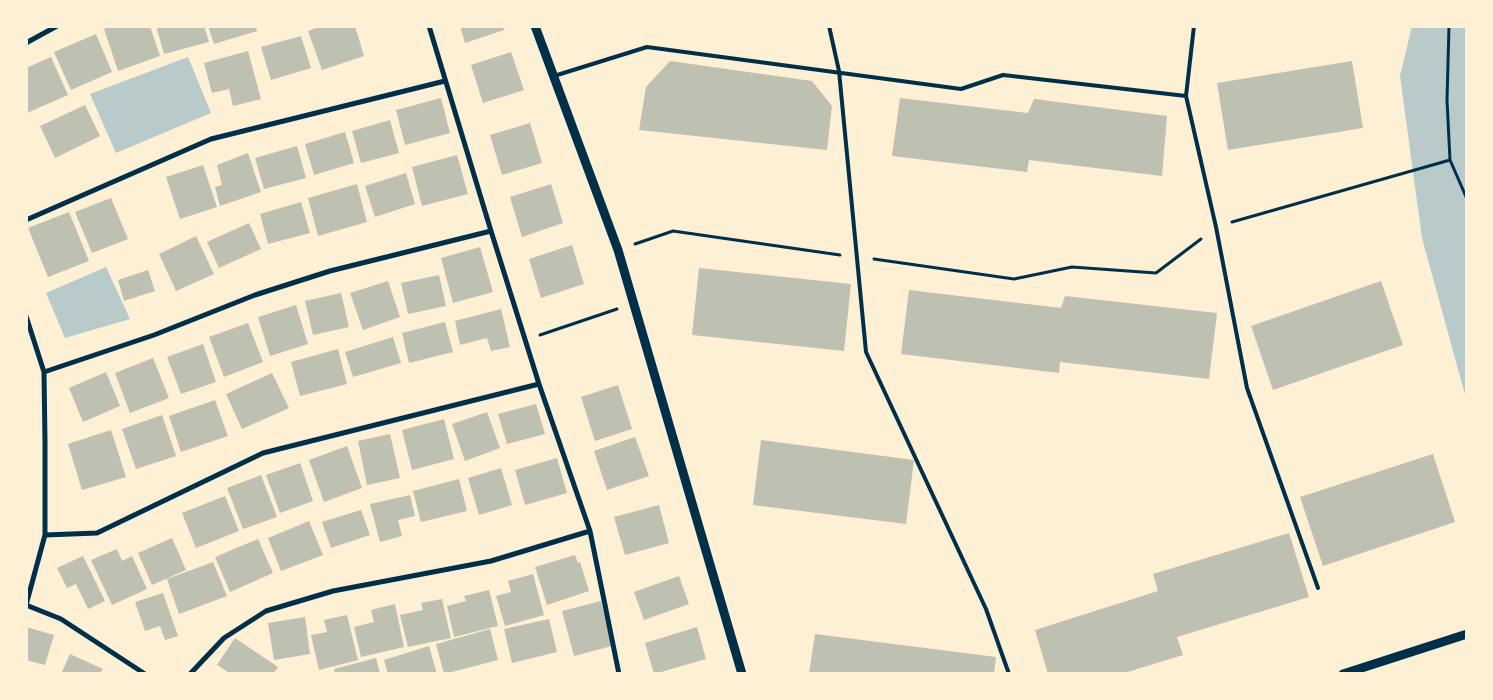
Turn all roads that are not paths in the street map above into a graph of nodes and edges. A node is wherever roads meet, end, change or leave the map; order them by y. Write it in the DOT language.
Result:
graph roads {
  1 [pos="57,26"];
  2 [pos="428,26"];
  3 [pos="535,26"];
  4 [pos="829,26"];
  5 [pos="1194,26"];
  6 [pos="26,43"];
  7 [pos="839,71"];
  8 [pos="554,76"];
  9 [pos="445,81"];
  10 [pos="1186,96"];
  11 [pos="26,220"];
  12 [pos="491,232"];
  13 [pos="26,316"];
  14 [pos="44,372"];
  15 [pos="539,384"];
  16 [pos="590,531"];
  17 [pos="45,535"];
  18 [pos="1318,588"];
  19 [pos="1467,634"];
  20 [pos="145,674"];
  21 [pos="190,674"];
  22 [pos="619,674"];
  23 [pos="742,674"];
  24 [pos="1009,674"];
  25 [pos="1343,674"];
  1 -- 6 [label="street"];
  2 -- 9 [label="street"];
  3 -- 8 [label="street"];
  4 -- 7 [label="lane"];
  5 -- 10 [label="lane"];
  7 -- 8 [label="lane"];
  7 -- 10 [label="lane"];
  7 -- 24 [label="lane"];
  8 -- 23 [label="street"];
  9 -- 11 [label="street"];
  9 -- 12 [label="street"];
  10 -- 18 [label="lane"];
  12 -- 14 [label="street"];
  12 -- 15 [label="street"];
  13 -- 14 [label="street"];
  14 -- 17 [label="street"];
  15 -- 16 [label="street"];
  15 -- 17 [label="street"];
  16 -- 21 [label="street"];
  16 -- 22 [label="street"];
  17 -- 20 [label="street"];
  19 -- 25 [label="street"];
}
